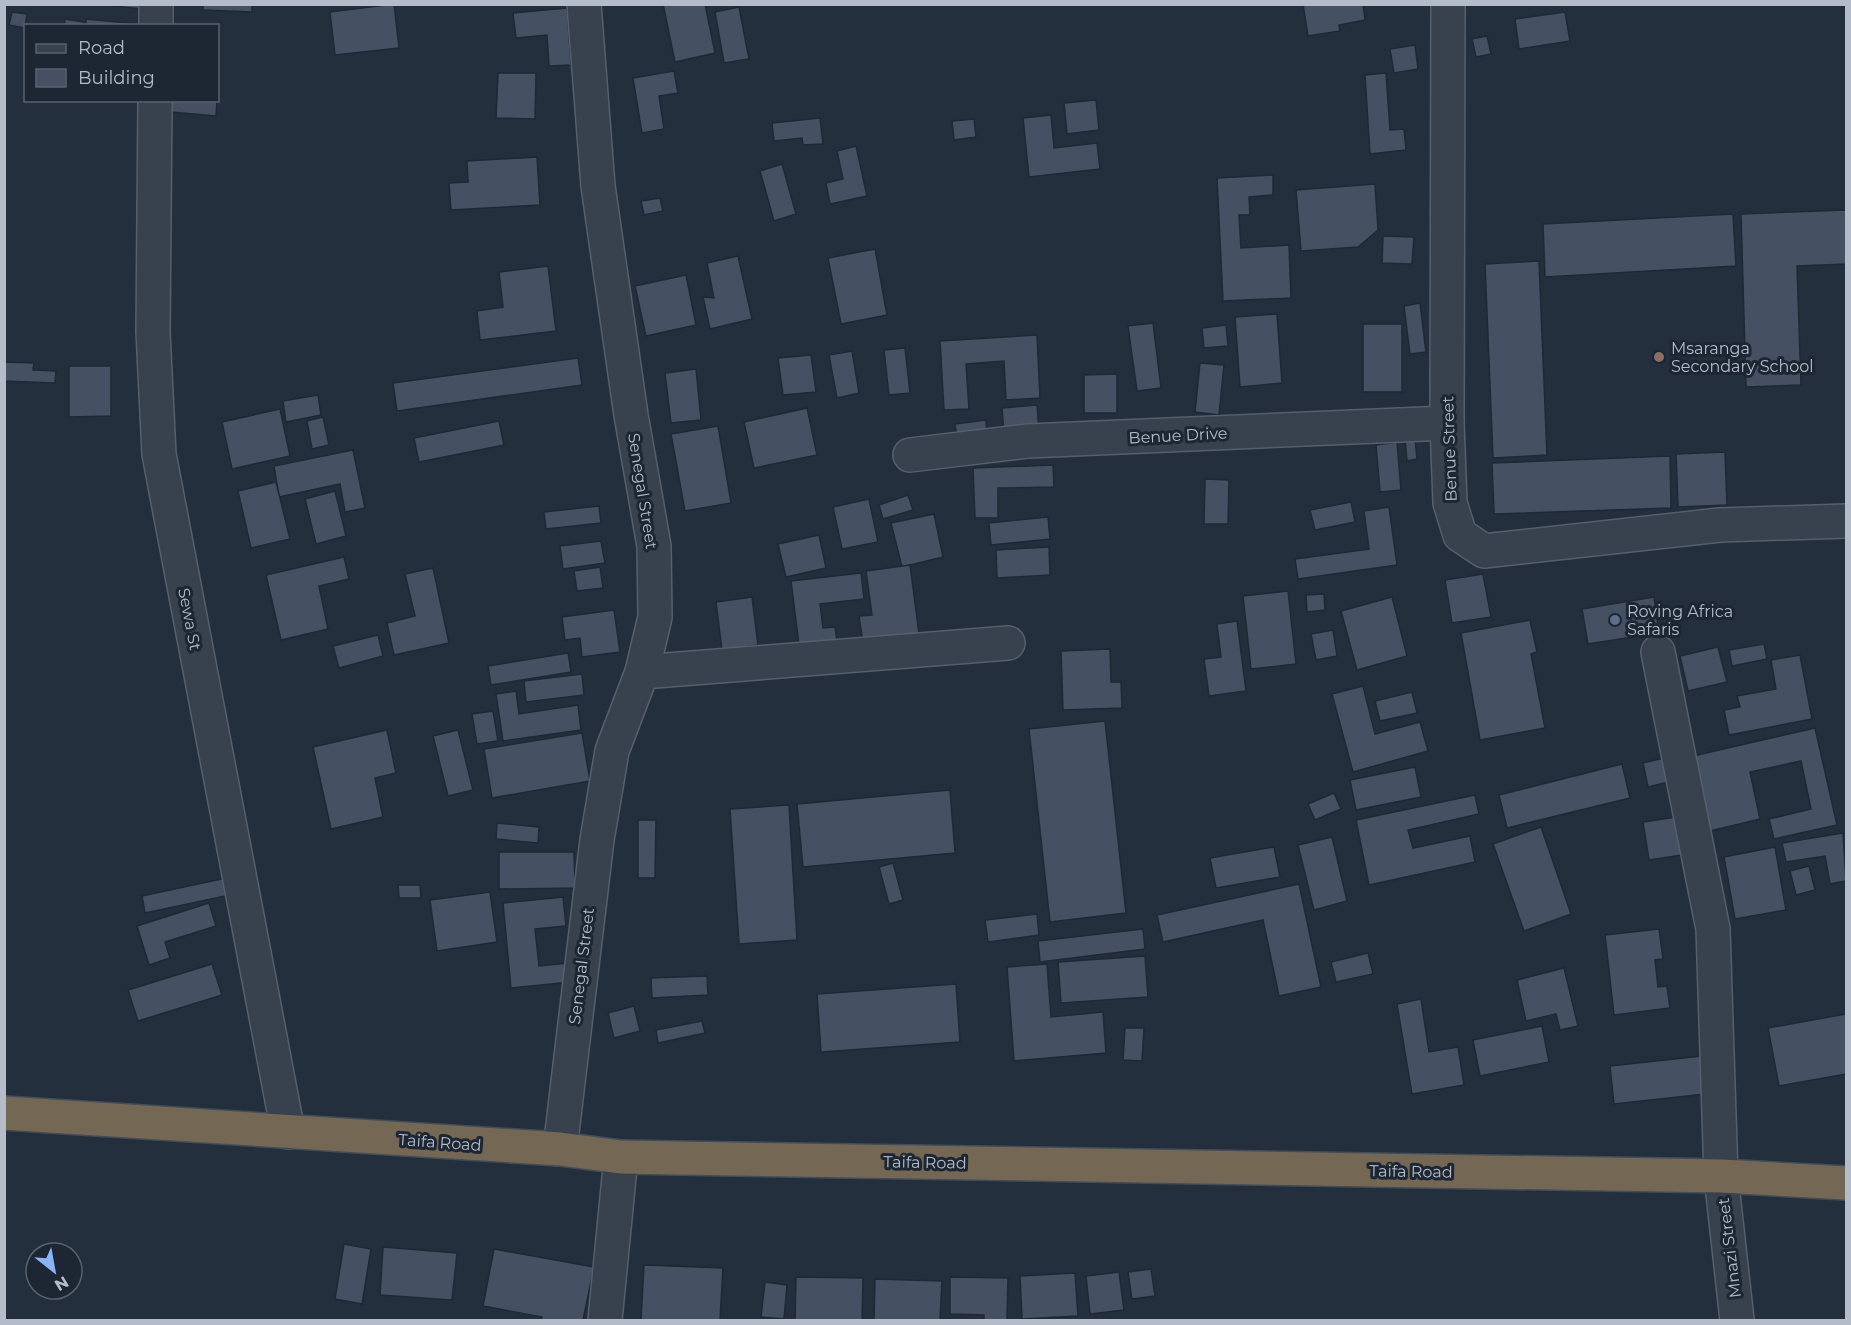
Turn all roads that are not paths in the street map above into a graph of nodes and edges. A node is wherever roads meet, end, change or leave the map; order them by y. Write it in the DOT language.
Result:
graph roads {
  1 [pos="156,4"];
  2 [pos="584,4"];
  3 [pos="1448,4"];
  4 [pos="156,24"];
  5 [pos="155,102"];
  6 [pos="1447,423"];
  7 [pos="910,455"];
  8 [pos="1846,521"];
  9 [pos="1008,643"];
  10 [pos="1658,652"];
  11 [pos="642,672"];
  12 [pos="4,1113"];
  13 [pos="288,1132"];
  14 [pos="560,1149"];
  15 [pos="621,1157"];
  16 [pos="1721,1176"];
  17 [pos="1846,1183"];
  18 [pos="605,1320"];
  19 [pos="1737,1320"];
  1 -- 4 [label="street"];
  2 -- 11 [label="street, Senegal Street"];
  3 -- 6 [label="street, Benue Street"];
  5 -- 13 [label="street, Sewa St"];
  6 -- 7 [label="street, Benue Drive"];
  6 -- 8 [label="street, Benue Street"];
  9 -- 11 [label="street"];
  10 -- 16 [label="street, Mnazi Street"];
  11 -- 14 [label="street, Senegal Street"];
  12 -- 13 [label="highway, Taifa Road"];
  13 -- 14 [label="highway, Taifa Road"];
  14 -- 15 [label="highway, Taifa Road"];
  15 -- 16 [label="highway, Taifa Road"];
  15 -- 18 [label="street"];
  16 -- 17 [label="highway, Taifa Road"];
  16 -- 19 [label="street, Mnazi Street"];
}
